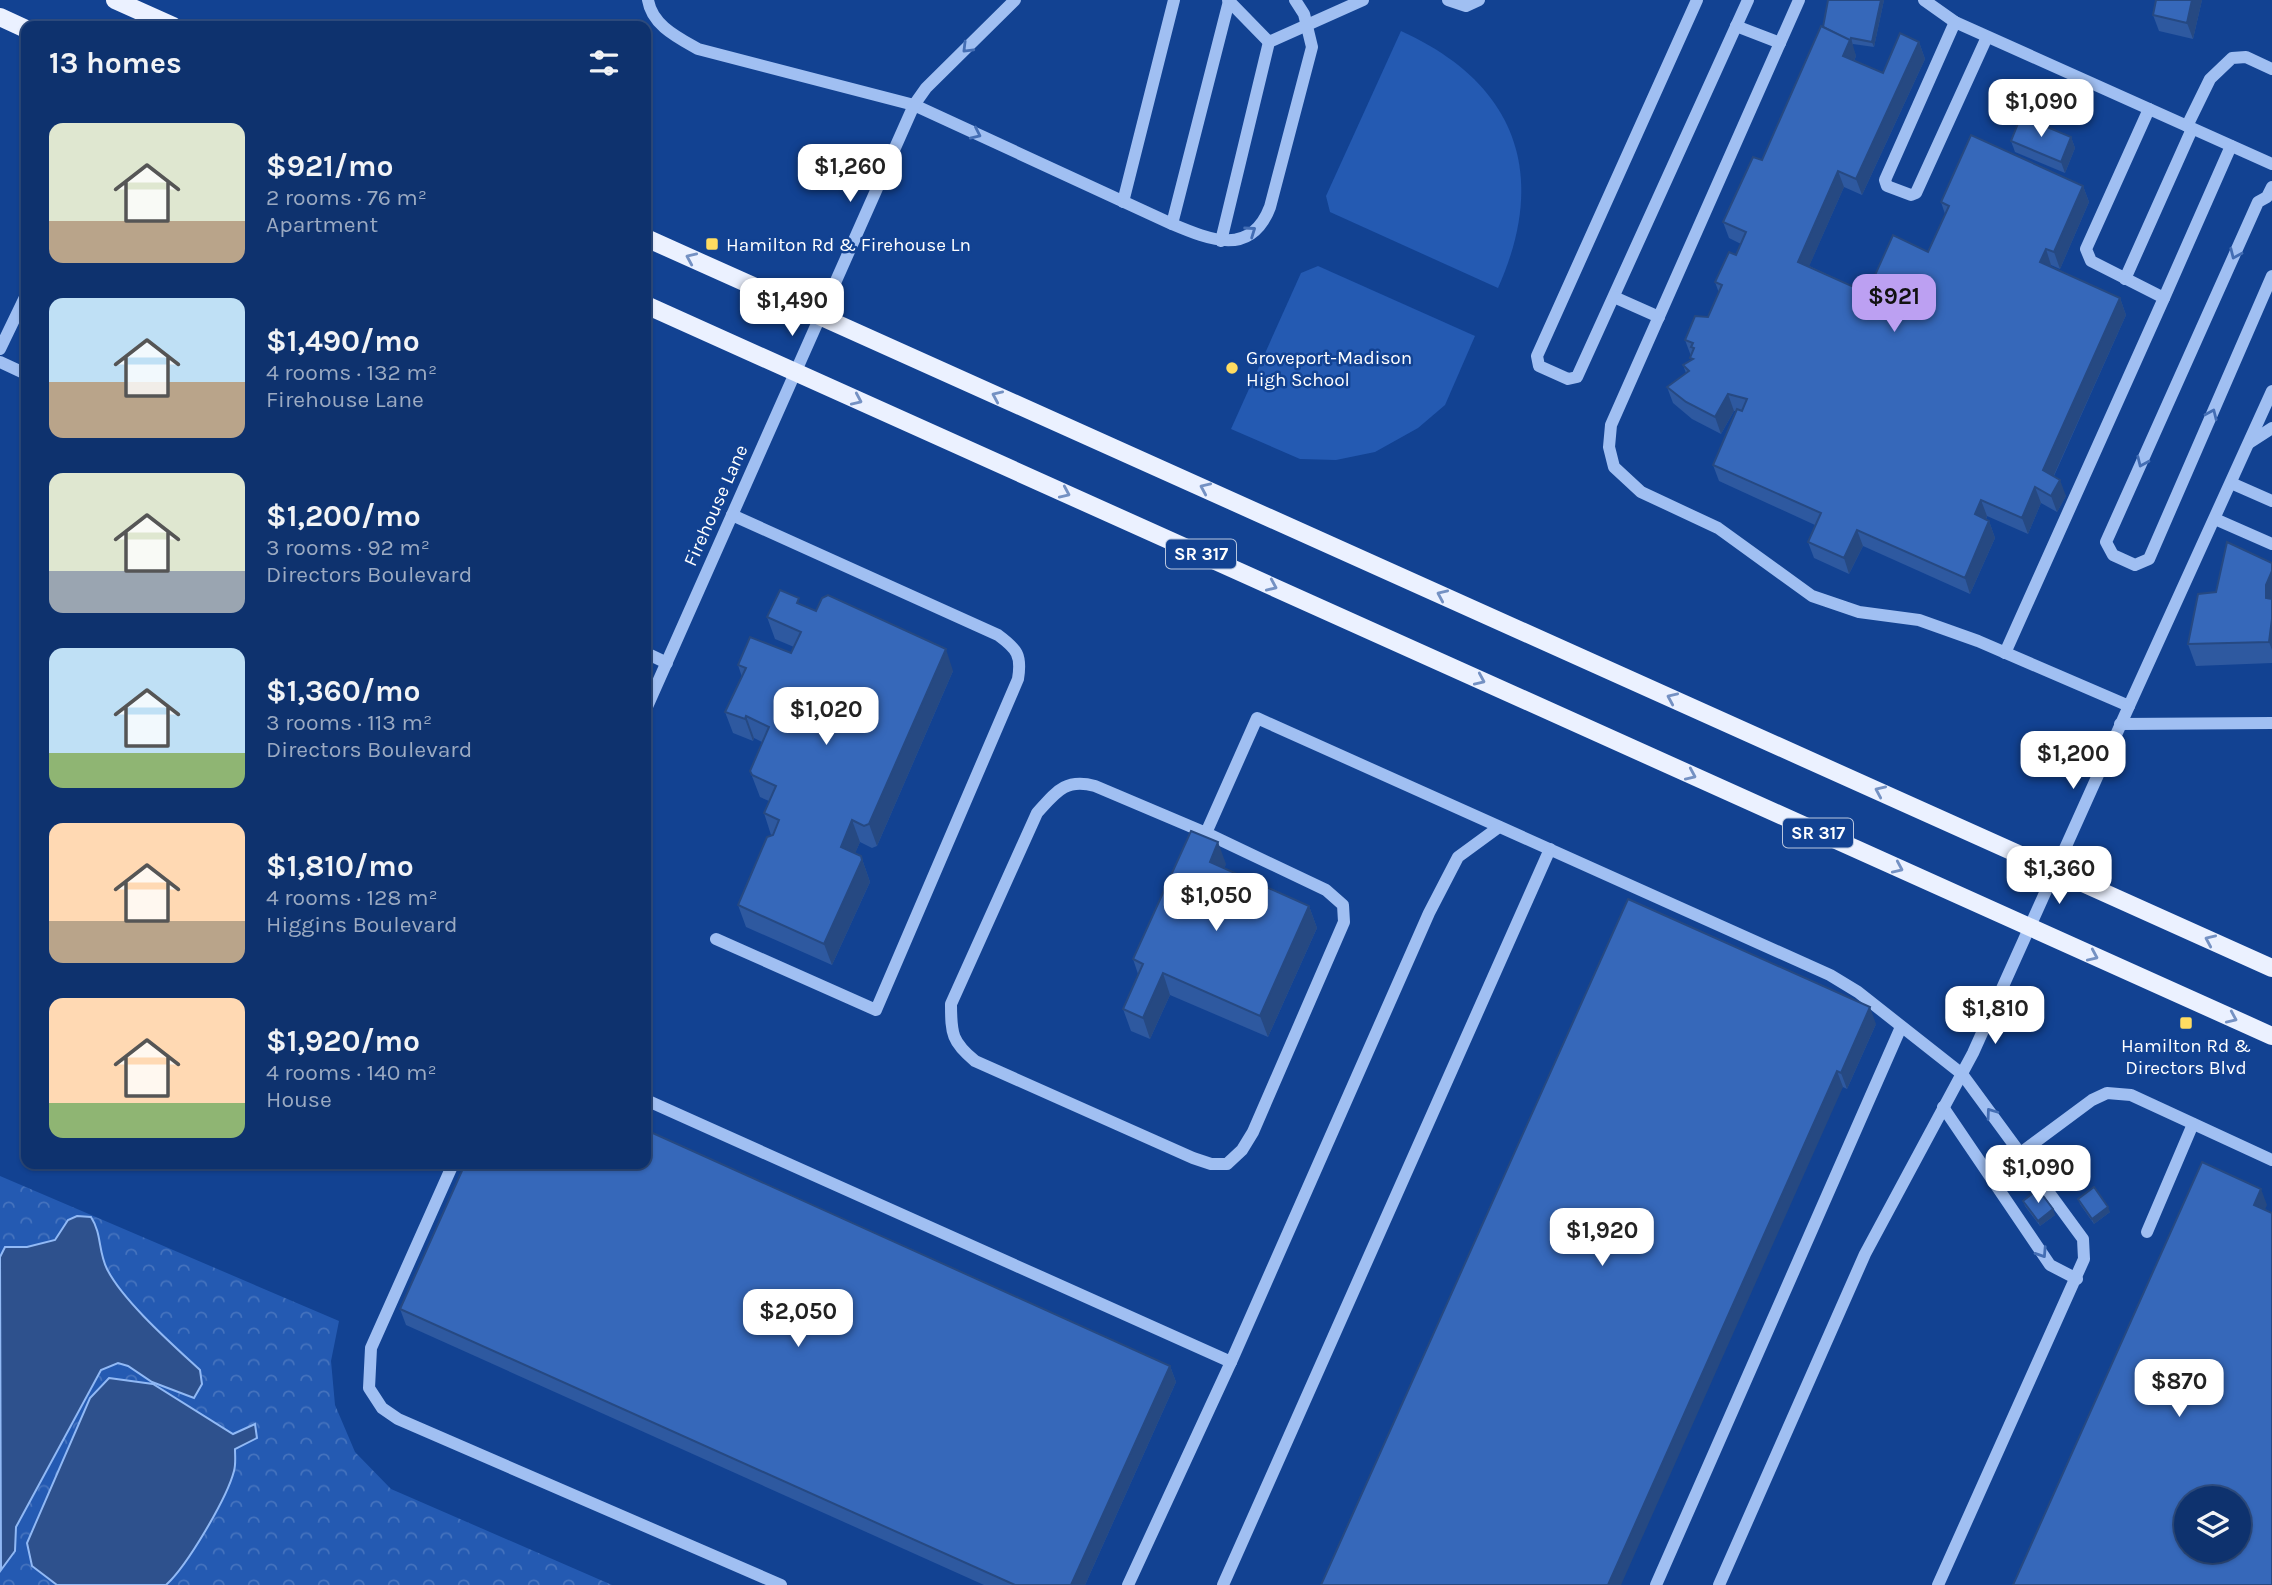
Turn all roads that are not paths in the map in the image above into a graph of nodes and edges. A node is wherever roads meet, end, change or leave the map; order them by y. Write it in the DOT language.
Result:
graph roads {
  1 [pos="115,0"];
  2 [pos="648,0"];
  3 [pos="1015,0"];
  4 [pos="1174,0"];
  5 [pos="1229,0"];
  6 [pos="1295,0"];
  7 [pos="1363,0"];
  8 [pos="1448,0"];
  9 [pos="1479,0"];
  10 [pos="1697,0"];
  11 [pos="1748,0"];
  12 [pos="1799,0"];
  13 [pos="1924,0"];
  14 [pos="0,17"];
  15 [pos="162,21"];
  16 [pos="1955,22"];
  17 [pos="1308,25"];
  18 [pos="1736,26"];
  19 [pos="21,27"];
  20 [pos="1987,37"];
  21 [pos="1269,42"];
  22 [pos="1780,43"];
  23 [pos="2272,69"];
  24 [pos="914,105"];
  25 [pos="2149,109"];
  26 [pos="2190,127"];
  27 [pos="2231,146"];
  28 [pos="2272,164"];
  29 [pos="2271,197"];
  30 [pos="1124,202"];
  31 [pos="1172,224"];
  32 [pos="651,240"];
  33 [pos="1221,241"];
  34 [pos="2272,276"];
  35 [pos="2126,279"];
  36 [pos="1614,297"];
  37 [pos="2164,298"];
  38 [pos="21,305"];
  39 [pos="651,307"];
  40 [pos="820,317"];
  41 [pos="1659,317"];
  42 [pos="0,349"];
  43 [pos="0,362"];
  44 [pos="21,372"];
  45 [pos="795,372"];
  46 [pos="2272,391"];
  47 [pos="2272,428"];
  48 [pos="2249,443"];
  49 [pos="2231,483"];
  50 [pos="2272,501"];
  51 [pos="732,515"];
  52 [pos="2215,519"];
  53 [pos="2272,544"];
  54 [pos="2005,653"];
  55 [pos="651,655"];
  56 [pos="667,663"];
  57 [pos="651,698"];
  58 [pos="2129,706"];
  59 [pos="2272,723"];
  60 [pos="2120,724"];
  61 [pos="1499,827"];
  62 [pos="1206,833"];
  63 [pos="1550,849"];
  64 [pos="2057,871"];
  65 [pos="2031,928"];
  66 [pos="716,939"];
  67 [pos="2272,968"];
  68 [pos="1901,1027"];
  69 [pos="2272,1036"];
  70 [pos="1962,1074"];
  71 [pos="651,1102"];
  72 [pos="1943,1107"];
  73 [pos="2193,1124"];
  74 [pos="2020,1152"];
  75 [pos="2272,1160"];
  76 [pos="451,1169"];
  77 [pos="1991,1175"];
  78 [pos="2147,1232"];
  79 [pos="2077,1279"];
  80 [pos="1231,1362"];
  81 [pos="781,1585"];
  82 [pos="1128,1585"];
  83 [pos="1223,1585"];
  84 [pos="1656,1585"];
  85 [pos="1719,1585"];
  86 [pos="1938,1585"];
  1 -- 15 [label="main road"];
  2 -- 24 [label="street"];
  3 -- 24 [label="street, Firehouse Lane, one-way"];
  4 -- 30 [label="street"];
  5 -- 21 [label="street"];
  5 -- 31 [label="street"];
  6 -- 17 [label="street"];
  7 -- 17 [label="street"];
  8 -- 9 [label="street"];
  10 -- 36 [label="street"];
  11 -- 18 [label="street"];
  12 -- 22 [label="street"];
  13 -- 16 [label="street"];
  14 -- 19 [label="main road"];
  16 -- 20 [label="street"];
  16 -- 20 [label="street"];
  17 -- 21 [label="street"];
  33 -- 17 [label="street, one-way"];
  18 -- 22 [label="street"];
  18 -- 36 [label="street"];
  20 -- 25 [label="street"];
  21 -- 33 [label="street"];
  22 -- 41 [label="street"];
  23 -- 26 [label="street"];
  24 -- 30 [label="street, one-way"];
  24 -- 40 [label="street, Firehouse Lane"];
  25 -- 26 [label="street"];
  25 -- 35 [label="street"];
  26 -- 27 [label="street"];
  26 -- 35 [label="street"];
  27 -- 28 [label="street"];
  27 -- 37 [label="street"];
  29 -- 34 [label="street, one-way"];
  30 -- 31 [label="street"];
  31 -- 33 [label="street"];
  40 -- 32 [label="main road, one-way"];
  35 -- 37 [label="street"];
  36 -- 41 [label="street"];
  37 -- 54 [label="street"];
  38 -- 42 [label="street"];
  39 -- 45 [label="main road, SR 317"];
  40 -- 45 [label="street, Firehouse Lane"];
  64 -- 40 [label="main road, one-way"];
  41 -- 54 [label="street"];
  43 -- 44 [label="street"];
  45 -- 51 [label="street, Firehouse Lane"];
  45 -- 65 [label="main road, SR 317, one-way"];
  46 -- 48 [label="street"];
  47 -- 48 [label="street"];
  48 -- 49 [label="street"];
  49 -- 50 [label="street"];
  49 -- 52 [label="street"];
  51 -- 56 [label="street, Firehouse Lane"];
  51 -- 66 [label="street"];
  52 -- 53 [label="street"];
  52 -- 58 [label="street"];
  54 -- 58 [label="street"];
  55 -- 56 [label="street"];
  56 -- 57 [label="street, Firehouse Lane"];
  58 -- 60 [label="street"];
  59 -- 60 [label="street"];
  60 -- 64 [label="street"];
  61 -- 62 [label="street"];
  61 -- 63 [label="street"];
  61 -- 80 [label="street"];
  62 -- 62 [label="street"];
  63 -- 68 [label="street"];
  63 -- 83 [label="street"];
  64 -- 65 [label="street"];
  67 -- 64 [label="main road, one-way"];
  65 -- 69 [label="main road, SR 317, one-way"];
  65 -- 70 [label="street"];
  68 -- 70 [label="street"];
  68 -- 84 [label="street"];
  70 -- 72 [label="street"];
  74 -- 70 [label="street, one-way"];
  71 -- 80 [label="street"];
  72 -- 77 [label="street"];
  72 -- 85 [label="street"];
  73 -- 74 [label="street"];
  73 -- 75 [label="street"];
  73 -- 78 [label="street"];
  74 -- 77 [label="street"];
  74 -- 79 [label="street"];
  76 -- 81 [label="street"];
  77 -- 79 [label="street, one-way"];
  79 -- 86 [label="street"];
  80 -- 82 [label="street"];
}
